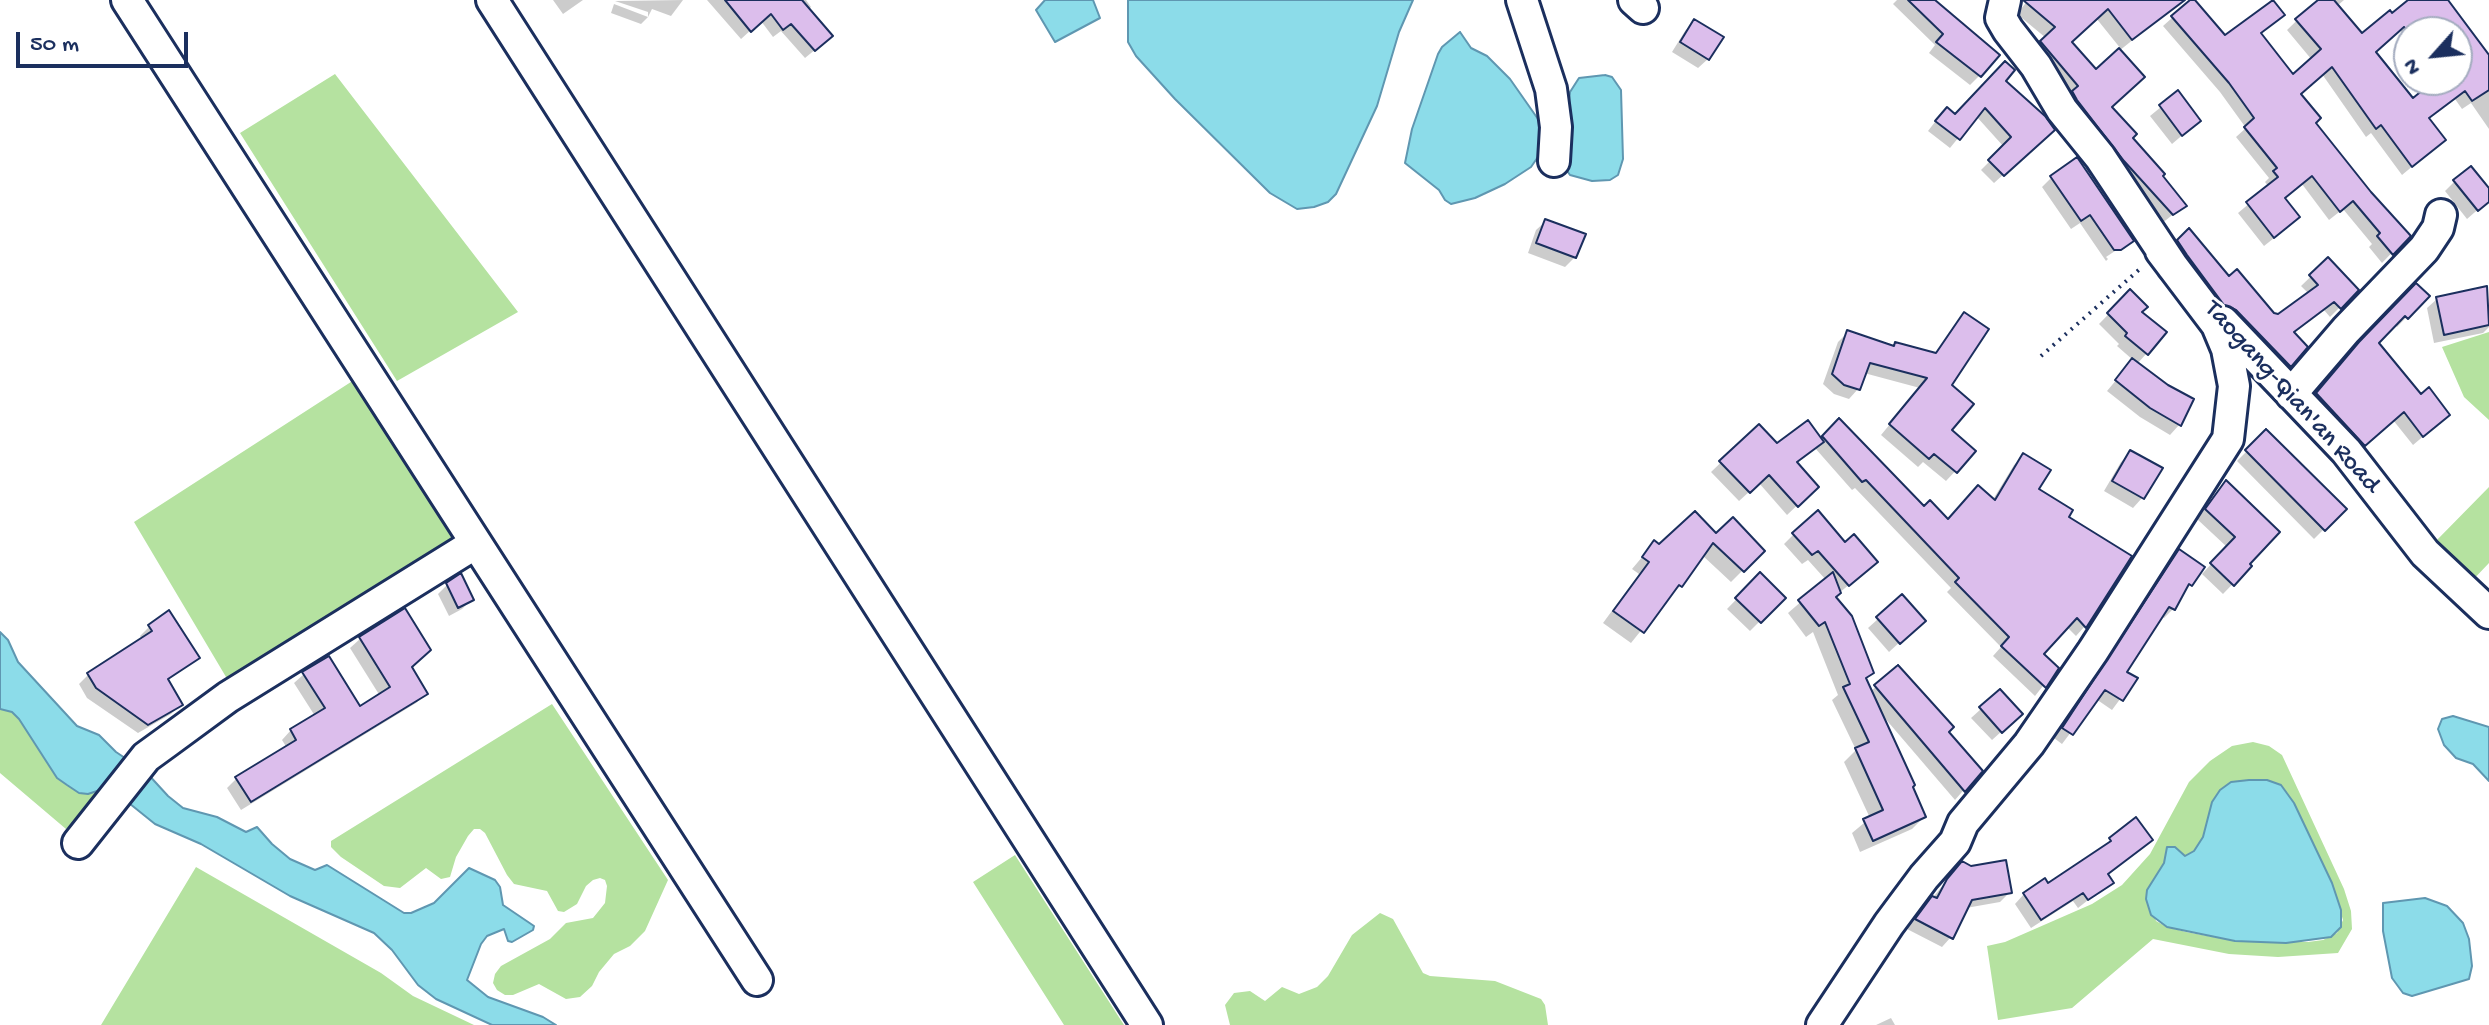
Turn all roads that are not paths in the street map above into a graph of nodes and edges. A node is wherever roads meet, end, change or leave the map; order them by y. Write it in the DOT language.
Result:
graph roads {
  1 [pos="127,0"];
  2 [pos="492,0"];
  3 [pos="1522,0"];
  4 [pos="2005,0"];
  5 [pos="1554,161"];
  6 [pos="2441,215"];
  7 [pos="2161,251"];
  8 [pos="2291,394"];
  9 [pos="476,543"];
  10 [pos="2489,613"];
  11 [pos="78,843"];
  12 [pos="757,980"];
  13 [pos="1147,1025"];
  14 [pos="1822,1025"];
  1 -- 9 [label="street"];
  2 -- 13 [label="street"];
  3 -- 5 [label="street"];
  4 -- 7 [label="street"];
  6 -- 8 [label="street"];
  7 -- 8 [label="street, Taogang-Qian'an Road"];
  7 -- 14 [label="street"];
  8 -- 10 [label="street, Taogang-Qian'an Road"];
  9 -- 11 [label="street"];
  9 -- 12 [label="street"];
}
